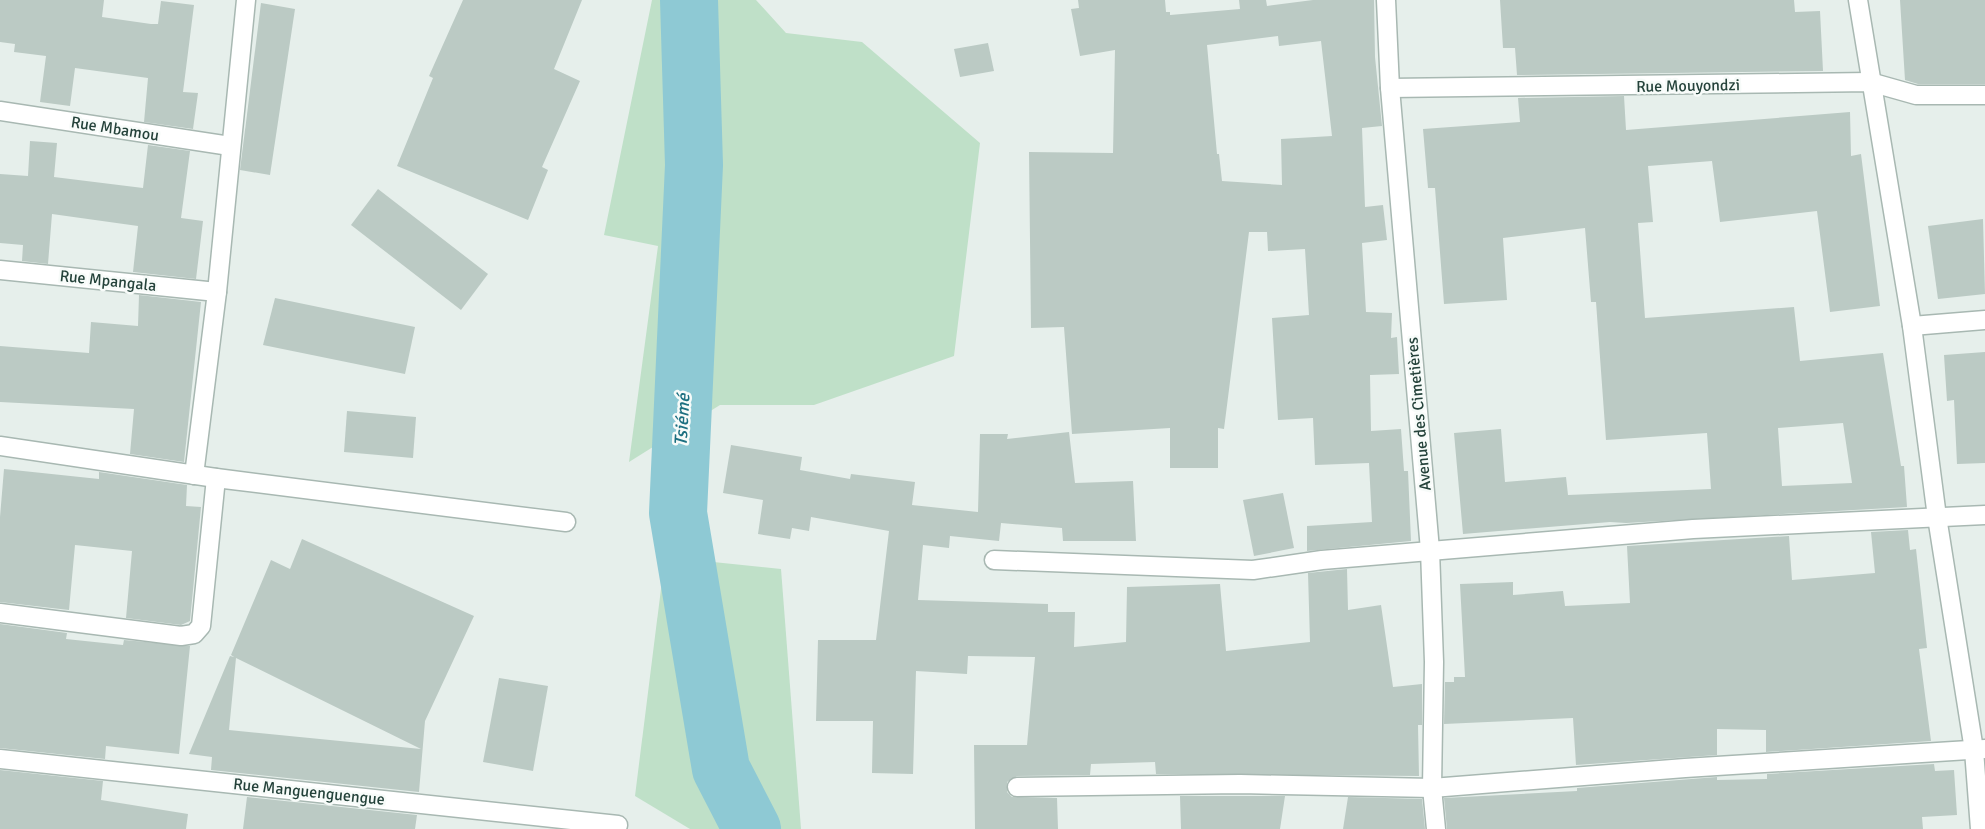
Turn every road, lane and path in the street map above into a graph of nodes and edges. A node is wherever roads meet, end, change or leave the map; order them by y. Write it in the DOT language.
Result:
graph roads {
  1 [pos="246,0"];
  2 [pos="1386,0"];
  3 [pos="1858,0"];
  4 [pos="1870,82"];
  5 [pos="1390,88"];
  6 [pos="1985,95"];
  7 [pos="0,111"];
  8 [pos="230,146"];
  9 [pos="0,270"];
  10 [pos="217,292"];
  11 [pos="1985,320"];
  12 [pos="1912,326"];
  13 [pos="0,446"];
  14 [pos="194,475"];
  15 [pos="216,478"];
  16 [pos="1985,515"];
  17 [pos="1937,517"];
  18 [pos="566,522"];
  19 [pos="1430,550"];
  20 [pos="994,560"];
  21 [pos="0,613"];
  22 [pos="1980,750"];
  23 [pos="0,759"];
  24 [pos="1017,787"];
  25 [pos="1432,788"];
  26 [pos="618,825"];
  27 [pos="1436,829"];
  28 [pos="1980,829"];
  1 -- 8 [label="street"];
  2 -- 5 [label="street, Avenue des Cimetières"];
  3 -- 4 [label="street"];
  4 -- 5 [label="street, Rue Mouyondzi"];
  4 -- 6 [label="street, Rue Mouyondzi"];
  4 -- 12 [label="street"];
  5 -- 19 [label="street, Avenue des Cimetières"];
  7 -- 8 [label="street, Rue Mbamou"];
  8 -- 10 [label="street"];
  9 -- 10 [label="street, Rue Mpangala"];
  10 -- 14 [label="street"];
  11 -- 12 [label="street"];
  12 -- 17 [label="street"];
  13 -- 14 [label="street"];
  14 -- 15 [label="street"];
  15 -- 18 [label="street"];
  15 -- 21 [label="street"];
  16 -- 17 [label="street"];
  17 -- 19 [label="street"];
  17 -- 22 [label="street"];
  19 -- 20 [label="street"];
  19 -- 25 [label="street, Avenue des Cimetières"];
  22 -- 25 [label="street"];
  22 -- 28 [label="street"];
  23 -- 26 [label="street, Rue Manguenguengue"];
  24 -- 25 [label="street"];
  25 -- 27 [label="street, Avenue des Cimetières"];
}
